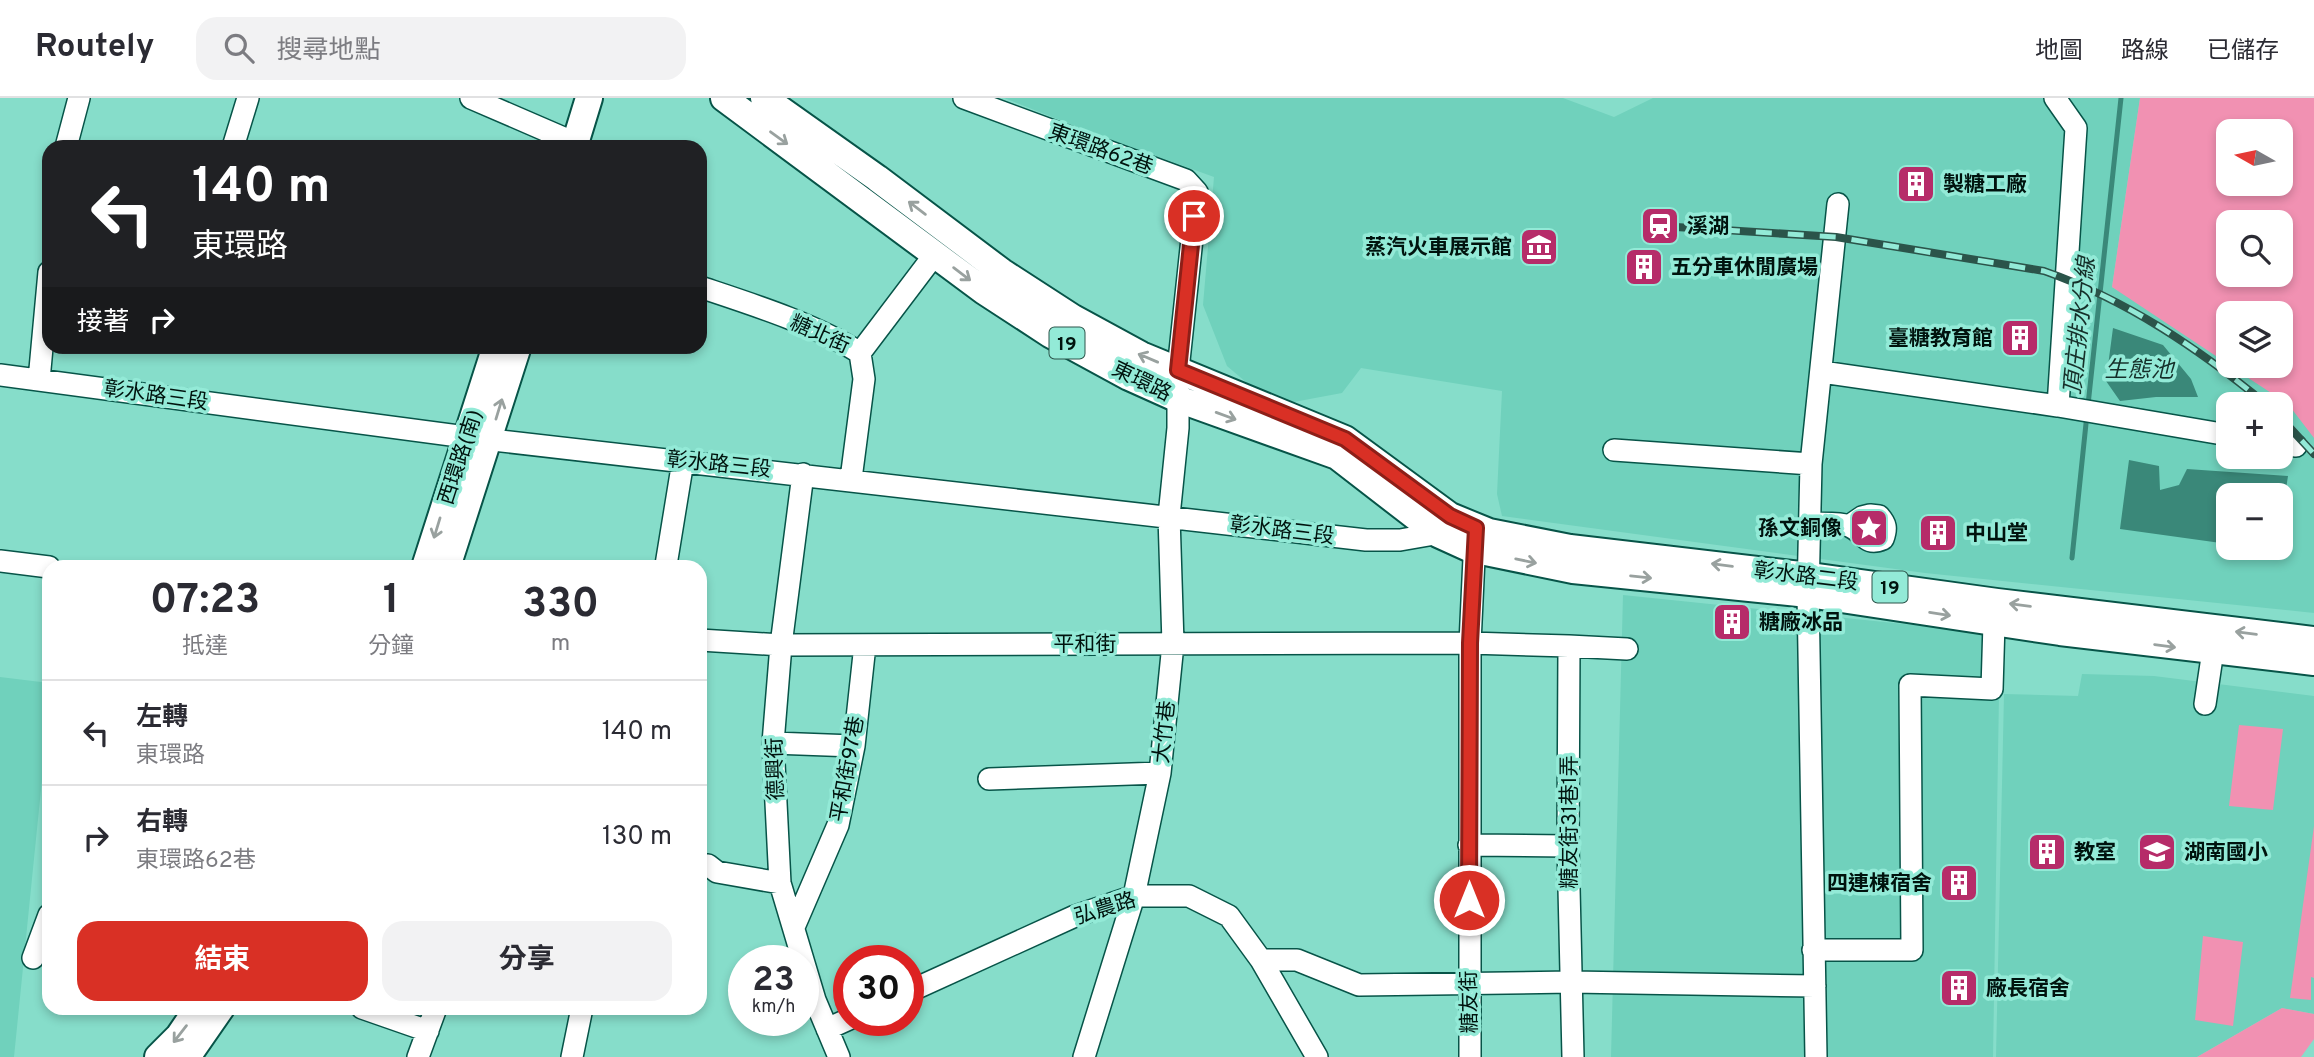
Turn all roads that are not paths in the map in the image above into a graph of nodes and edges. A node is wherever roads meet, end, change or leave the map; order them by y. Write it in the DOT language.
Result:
graph roads {
  1 [pos="79,98"];
  2 [pos="471,98"];
  3 [pos="571,98"];
  4 [pos="589,98"];
  5 [pos="724,98"];
  6 [pos="764,98"];
  7 [pos="964,98"];
  8 [pos="2055,98"];
  9 [pos="243,99"];
  10 [pos="68,140"];
  11 [pos="234,140"];
  12 [pos="558,140"];
  13 [pos="566,140"];
  14 [pos="568,140"];
  15 [pos="1838,204"];
  16 [pos="935,254"];
  17 [pos="707,289"];
  18 [pos="42,348"];
  19 [pos="860,353"];
  20 [pos="494,354"];
  21 [pos="515,354"];
  22 [pos="1178,370"];
  23 [pos="1822,372"];
  24 [pos="0,375"];
  25 [pos="39,380"];
  26 [pos="1178,398"];
  27 [pos="2077,409"];
  28 [pos="2216,433"];
  29 [pos="478,438"];
  30 [pos="1614,450"];
  31 [pos="683,461"];
  32 [pos="1811,464"];
  33 [pos="803,474"];
  34 [pos="851,479"];
  35 [pos="1169,516"];
  36 [pos="1809,523"];
  37 [pos="1849,526"];
  38 [pos="1438,534"];
  39 [pos="1472,534"];
  40 [pos="428,560"];
  41 [pos="449,560"];
  42 [pos="667,560"];
  43 [pos="0,561"];
  44 [pos="42,566"];
  45 [pos="1808,585"];
  46 [pos="1994,622"];
  47 [pos="707,640"];
  48 [pos="2214,640"];
  49 [pos="2314,640"];
  50 [pos="1470,643"];
  51 [pos="1173,644"];
  52 [pos="780,645"];
  53 [pos="865,645"];
  54 [pos="1569,646"];
  55 [pos="1627,649"];
  56 [pos="2314,662"];
  57 [pos="2205,704"];
  58 [pos="773,743"];
  59 [pos="854,746"];
  60 [pos="1160,773"];
  61 [pos="989,779"];
  62 [pos="1469,845"];
  63 [pos="1568,846"];
  64 [pos="708,865"];
  65 [pos="780,883"];
  66 [pos="1133,896"];
  67 [pos="794,927"];
  68 [pos="42,934"];
  69 [pos="1814,950"];
  70 [pos="33,958"];
  71 [pos="1261,960"];
  72 [pos="1572,982"];
  73 [pos="1469,983"];
  74 [pos="924,985"];
  75 [pos="1815,986"];
  76 [pos="193,1015"];
  77 [pos="216,1015"];
  78 [pos="382,1015"];
  79 [pos="434,1015"];
  80 [pos="581,1015"];
  81 [pos="833,1026"];
  82 [pos="827,1029"];
  83 [pos="428,1031"];
  84 [pos="159,1057"];
  85 [pos="187,1057"];
  86 [pos="418,1057"];
  87 [pos="572,1057"];
  88 [pos="839,1057"];
  89 [pos="1084,1057"];
  90 [pos="1317,1057"];
  91 [pos="1470,1057"];
  92 [pos="1573,1057"];
  93 [pos="1816,1057"];
  1 -- 10 [label="street"];
  2 -- 12 [label="street"];
  3 -- 13 [label="main road"];
  4 -- 14 [label="main road"];
  5 -- 16 [label="main road, 東環路 / 19, one-way"];
  22 -- 6 [label="main road, 東環路 / 19, one-way"];
  7 -- 22 [label="street, 東環路62巷"];
  8 -- 27 [label="street"];
  9 -- 11 [label="street"];
  15 -- 23 [label="street"];
  16 -- 19 [label="street"];
  16 -- 26 [label="main road, 東環路 / 19, one-way"];
  17 -- 19 [label="street, 糖北街"];
  18 -- 25 [label="street"];
  19 -- 34 [label="street, 糖北街"];
  20 -- 29 [label="main road, 西環路(南)"];
  29 -- 21 [label="main road, 西環路(南), one-way"];
  22 -- 26 [label="street, 東環路62巷"];
  22 -- 39 [label="main road, 東環路 / 19"];
  23 -- 27 [label="street"];
  23 -- 32 [label="street"];
  24 -- 25 [label="street, 彰水路三段"];
  25 -- 29 [label="street, 彰水路三段"];
  26 -- 35 [label="street, 大竹巷"];
  26 -- 38 [label="main road, 東環路 / 19, one-way"];
  27 -- 28 [label="street"];
  29 -- 31 [label="street, 彰水路三段"];
  29 -- 40 [label="main road, 西環路(南), one-way"];
  29 -- 41 [label="main road, 西環路(南)"];
  30 -- 32 [label="street"];
  31 -- 33 [label="street, 彰水路三段"];
  31 -- 42 [label="street"];
  32 -- 36 [label="street"];
  33 -- 34 [label="street, 彰水路三段"];
  33 -- 52 [label="street, 德興街"];
  34 -- 35 [label="street, 彰水路三段"];
  35 -- 38 [label="street, 彰水路三段"];
  35 -- 51 [label="street, 大竹巷"];
  36 -- 37 [label="street"];
  36 -- 45 [label="street"];
  38 -- 39 [label="main road, 19"];
  45 -- 39 [label="main road, 彰水路二段 / 19, one-way"];
  39 -- 45 [label="main road, 彰水路二段 / 19, one-way"];
  39 -- 50 [label="street, 糖友街"];
  43 -- 44 [label="street"];
  45 -- 46 [label="main road, 彰水路二段 / 19, one-way"];
  48 -- 45 [label="main road, 彰水路二段 / 19, one-way"];
  45 -- 69 [label="street"];
  46 -- 48 [label="main road, 彰水路二段 / 19, one-way"];
  46 -- 69 [label="street"];
  47 -- 52 [label="street, 平和街"];
  49 -- 48 [label="main road, 彰水路二段 / 19, one-way"];
  48 -- 56 [label="main road, 彰水路二段 / 19"];
  48 -- 57 [label="street"];
  50 -- 51 [label="street, 平和街"];
  50 -- 54 [label="street, 平和街"];
  50 -- 62 [label="street, 糖友街"];
  51 -- 53 [label="street, 平和街"];
  51 -- 60 [label="street, 大竹巷"];
  52 -- 53 [label="street, 平和街"];
  52 -- 58 [label="street, 德興街"];
  53 -- 59 [label="street, 平和街97巷"];
  54 -- 55 [label="street"];
  54 -- 63 [label="street, 糖友街31巷1弄"];
  58 -- 59 [label="street"];
  58 -- 65 [label="street, 德興街"];
  59 -- 67 [label="street, 平和街97巷"];
  60 -- 61 [label="street"];
  60 -- 66 [label="street, 大竹巷"];
  62 -- 63 [label="street"];
  62 -- 73 [label="street, 糖友街"];
  63 -- 72 [label="street, 糖友街31巷1弄"];
  64 -- 65 [label="street"];
  65 -- 67 [label="street, 德興街"];
  66 -- 71 [label="street, 弘農路"];
  66 -- 74 [label="street, 弘農路"];
  66 -- 89 [label="street, 大竹巷"];
  67 -- 82 [label="street, 德興街"];
  68 -- 70 [label="street"];
  69 -- 75 [label="street"];
  71 -- 73 [label="street"];
  71 -- 90 [label="street, 弘農路"];
  72 -- 73 [label="street"];
  72 -- 75 [label="street"];
  72 -- 92 [label="street, 糖友街31巷1弄"];
  73 -- 91 [label="street, 糖友街"];
  75 -- 93 [label="street"];
  76 -- 84 [label="main road, one-way"];
  77 -- 85 [label="main road"];
  78 -- 83 [label="street"];
  79 -- 83 [label="street"];
  80 -- 87 [label="street"];
  81 -- 82 [label="street"];
  82 -- 88 [label="street, 德興街"];
  83 -- 86 [label="street"];
}
